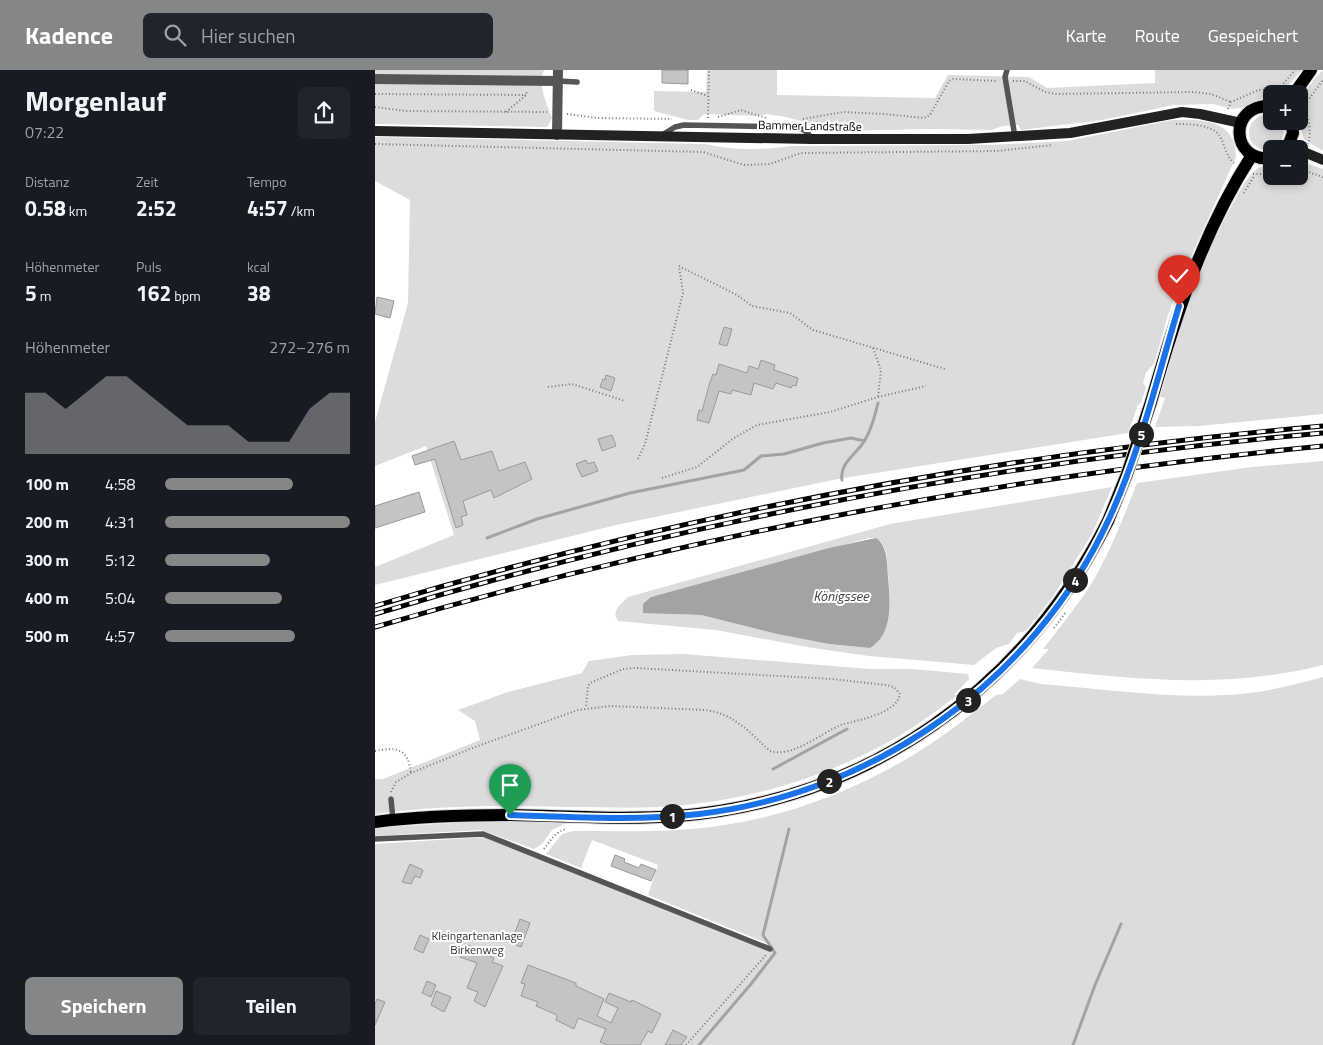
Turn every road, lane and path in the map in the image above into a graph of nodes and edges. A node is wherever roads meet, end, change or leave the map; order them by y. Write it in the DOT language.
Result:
graph roads {
  1 [pos="709,70"];
  2 [pos="1007,70"];
  3 [pos="1295,70"];
  4 [pos="1311,70"];
  5 [pos="558,75"];
  6 [pos="375,79"];
  7 [pos="1323,80"];
  8 [pos="529,81"];
  9 [pos="1007,81"];
  10 [pos="577,82"];
  11 [pos="1282,85"];
  12 [pos="1296,85"];
  13 [pos="691,90"];
  14 [pos="1263,90"];
  15 [pos="375,94"];
  16 [pos="525,95"];
  17 [pos="708,96"];
  18 [pos="1308,100"];
  19 [pos="1231,102"];
  20 [pos="1263,106"];
  21 [pos="375,107"];
  22 [pos="1228,110"];
  23 [pos="506,112"];
  24 [pos="558,112"];
  25 [pos="680,119"];
  26 [pos="773,121"];
  27 [pos="794,121"];
  28 [pos="1241,123"];
  29 [pos="1308,126"];
  30 [pos="1223,128"];
  31 [pos="375,131"];
  32 [pos="557,135"];
  33 [pos="1015,138"];
  34 [pos="1302,140"];
  35 [pos="1308,153"];
  36 [pos="1252,155"];
  37 [pos="1263,158"];
  38 [pos="1323,160"];
  39 [pos="1235,164"];
  40 [pos="1308,172"];
  41 [pos="1252,173"];
  42 [pos="1263,175"];
  43 [pos="1323,177"];
  44 [pos="873,348"];
  45 [pos="945,369"];
  46 [pos="926,386"];
  47 [pos="548,388"];
  48 [pos="879,397"];
  49 [pos="625,401"];
  50 [pos="638,459"];
  51 [pos="663,478"];
  52 [pos="586,708"];
  53 [pos="375,751"];
  54 [pos="411,773"];
  55 [pos="391,799"];
  56 [pos="393,820"];
  57 [pos="375,822"];
  58 [pos="375,839"];
  59 [pos="771,949"];
  60 [pos="686,1045"];
  1 -- 17 [label="path"];
  2 -- 9 [label="lane"];
  3 -- 11 [label="path"];
  4 -- 12 [label="main road"];
  5 -- 8 [label="street"];
  5 -- 10 [label="lane"];
  5 -- 24 [label="street"];
  6 -- 8 [label="street"];
  7 -- 18 [label="path"];
  8 -- 16 [label="path"];
  9 -- 19 [label="path"];
  9 -- 27 [label="path"];
  9 -- 33 [label="lane"];
  13 -- 17 [label="path"];
  14 -- 19 [label="path"];
  15 -- 16 [label="path"];
  16 -- 23 [label="path"];
  17 -- 26 [label="path"];
  19 -- 22 [label="path"];
  20 -- 28 [label="main road"];
  21 -- 23 [label="path"];
  23 -- 24 [label="path"];
  24 -- 25 [label="path"];
  24 -- 32 [label="street"];
  28 -- 33 [label="main road, Bammer Landstraße"];
  28 -- 36 [label="main road"];
  29 -- 34 [label="path"];
  30 -- 39 [label="path"];
  31 -- 32 [label="main road, Bammer Landstraße"];
  32 -- 33 [label="main road, Bammer Landstraße"];
  35 -- 38 [label="main road"];
  36 -- 37 [label="main road"];
  36 -- 56 [label="main road, bridge"];
  40 -- 43 [label="path"];
  41 -- 42 [label="path"];
  44 -- 45 [label="path"];
  44 -- 48 [label="path"];
  44 -- 50 [label="path"];
  46 -- 48 [label="path"];
  47 -- 49 [label="path"];
  48 -- 51 [label="path"];
  52 -- 52 [label="path"];
  52 -- 54 [label="path"];
  53 -- 54 [label="path"];
  54 -- 55 [label="path"];
  55 -- 56 [label="lane"];
  56 -- 57 [label="main road"];
  58 -- 59 [label="lane"];
  59 -- 60 [label="path"];
}
